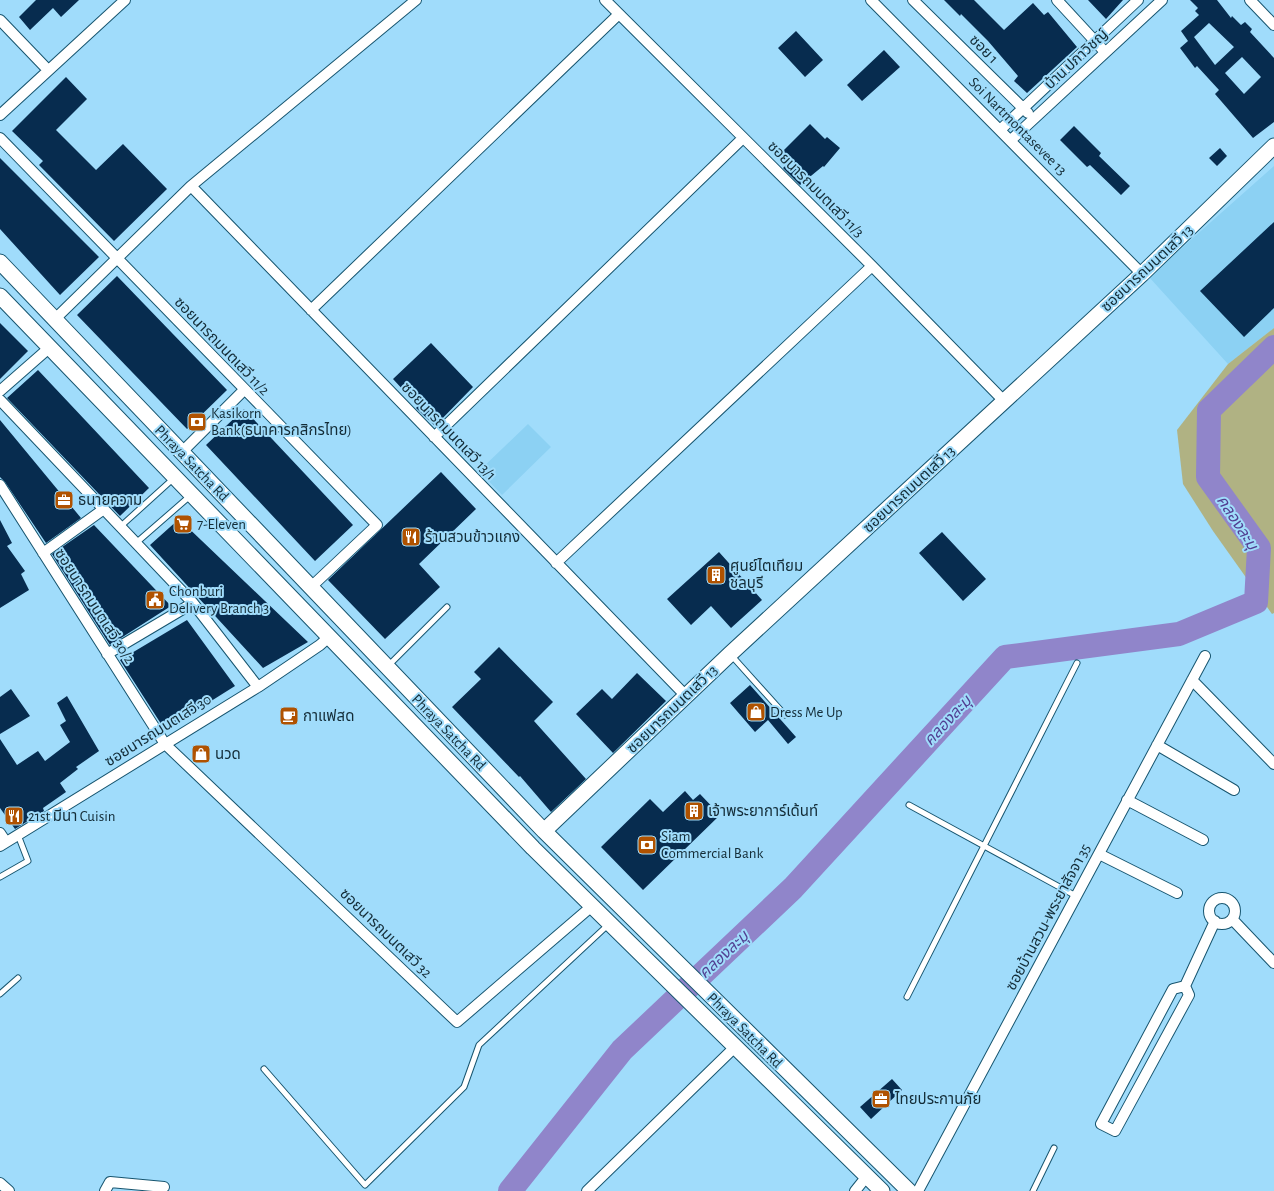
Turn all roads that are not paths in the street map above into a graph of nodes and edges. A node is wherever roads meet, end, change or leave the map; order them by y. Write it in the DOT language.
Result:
graph roads {
  1 [pos="125,0"];
  2 [pos="416,0"];
  3 [pos="605,0"];
  4 [pos="871,0"];
  5 [pos="913,0"];
  6 [pos="1057,0"];
  7 [pos="1138,0"];
  8 [pos="1162,0"];
  9 [pos="1250,0"];
  10 [pos="619,14"];
  11 [pos="0,20"];
  12 [pos="1274,25"];
  13 [pos="1094,41"];
  14 [pos="1105,52"];
  15 [pos="48,70"];
  16 [pos="1023,108"];
  17 [pos="0,115"];
  18 [pos="1033,118"];
  19 [pos="1000,130"];
  20 [pos="0,138"];
  21 [pos="743,138"];
  22 [pos="1011,140"];
  23 [pos="1274,146"];
  24 [pos="190,186"];
  25 [pos="116,259"];
  26 [pos="0,262"];
  27 [pos="872,266"];
  28 [pos="1142,274"];
  29 [pos="0,296"];
  30 [pos="310,310"];
  31 [pos="55,319"];
  32 [pos="50,348"];
  33 [pos="244,390"];
  34 [pos="0,391"];
  35 [pos="0,400"];
  36 [pos="1004,401"];
  37 [pos="434,437"];
  38 [pos="182,452"];
  39 [pos="176,476"];
  40 [pos="0,485"];
  41 [pos="193,494"];
  42 [pos="104,509"];
  43 [pos="121,526"];
  44 [pos="136,543"];
  45 [pos="43,553"];
  46 [pos="556,563"];
  47 [pos="311,587"];
  48 [pos="193,603"];
  49 [pos="447,607"];
  50 [pos="330,636"];
  51 [pos="107,654"];
  52 [pos="730,654"];
  53 [pos="1205,656"];
  54 [pos="1077,663"];
  55 [pos="387,667"];
  56 [pos="1192,680"];
  57 [pos="258,688"];
  58 [pos="686,696"];
  59 [pos="785,715"];
  60 [pos="165,744"];
  61 [pos="1157,745"];
  62 [pos="1274,764"];
  63 [pos="1234,790"];
  64 [pos="1127,800"];
  65 [pos="909,805"];
  66 [pos="544,831"];
  67 [pos="0,833"];
  68 [pos="18,835"];
  69 [pos="1203,840"];
  70 [pos="3,844"];
  71 [pos="984,846"];
  72 [pos="1099,854"];
  73 [pos="0,877"];
  74 [pos="1177,893"];
  75 [pos="1076,896"];
  76 [pos="592,906"];
  77 [pos="1232,919"];
  78 [pos="1215,921"];
  79 [pos="610,923"];
  80 [pos="1274,963"];
  81 [pos="18,978"];
  82 [pos="1185,986"];
  83 [pos="0,994"];
  84 [pos="907,997"];
  85 [pos="1147,1039"];
  86 [pos="736,1046"];
  87 [pos="1162,1046"];
  88 [pos="264,1069"];
  89 [pos="1054,1148"];
  90 [pos="867,1176"];
  91 [pos="0,1183"];
  92 [pos="164,1187"];
  93 [pos="9,1191"];
  94 [pos="105,1191"];
  95 [pos="587,1191"];
  96 [pos="855,1191"];
  97 [pos="882,1191"];
  98 [pos="909,1191"];
  99 [pos="918,1191"];
  100 [pos="1033,1191"];
  1 -- 15 [label="street"];
  2 -- 24 [label="street"];
  3 -- 10 [label="street, ซอยนารถมนตเสวี 11/3"];
  4 -- 19 [label="street, Soi Nartmontasevee 13"];
  5 -- 16 [label="street, ซอย 1"];
  6 -- 13 [label="street"];
  7 -- 13 [label="street, บ้าน ปภาวิชญ์"];
  8 -- 14 [label="street, บ้าน ปภาวิชญ์"];
  9 -- 12 [label="street"];
  10 -- 21 [label="street, ซอยนารถมนตเสวี 11/3"];
  10 -- 30 [label="street"];
  11 -- 15 [label="street"];
  13 -- 14 [label="street"];
  13 -- 16 [label="street, บ้าน ปภาวิชญ์"];
  14 -- 18 [label="street, บ้าน ปภาวิชญ์"];
  15 -- 17 [label="street"];
  16 -- 18 [label="street, ซอย 1"];
  16 -- 19 [label="street, บ้าน ปภาวิชญ์"];
  18 -- 22 [label="street, บ้าน ปภาวิชญ์"];
  19 -- 22 [label="street, Soi Nartmontasevee 13"];
  20 -- 25 [label="street, ซอยนารถมนตเสวี 11/2"];
  21 -- 27 [label="street, ซอยนารถมนตเสวี 11/3"];
  21 -- 37 [label="street"];
  22 -- 28 [label="street, Soi Nartmontasevee 13"];
  23 -- 28 [label="main road, ซอยนารถมนตเสวี 13"];
  24 -- 25 [label="street"];
  24 -- 30 [label="street, ซอยนารถมนตเสวี 13/1"];
  25 -- 31 [label="street"];
  25 -- 33 [label="street, ซอยนารถมนตเสวี 11/2"];
  26 -- 31 [label="main road, Phraya Satcha Rd"];
  27 -- 36 [label="street, ซอยนารถมนตเสวี 11/3"];
  27 -- 46 [label="street"];
  28 -- 36 [label="main road, ซอยนารถมนตเสวี 13"];
  29 -- 32 [label="main road, Phraya Satcha Rd"];
  30 -- 37 [label="street, ซอยนารถมนตเสวี 13/1"];
  31 -- 38 [label="main road, Phraya Satcha Rd"];
  32 -- 34 [label="street"];
  32 -- 39 [label="main road, Phraya Satcha Rd"];
  33 -- 38 [label="street"];
  33 -- 47 [label="street, ซอยนารถมนตเสวี 11/2"];
  35 -- 42 [label="street"];
  36 -- 52 [label="main road, ซอยนารถมนตเสวี 13"];
  37 -- 46 [label="street, ซอยนารถมนตเสวี 13/1"];
  38 -- 47 [label="main road, Phraya Satcha Rd"];
  39 -- 41 [label="main road, Phraya Satcha Rd"];
  39 -- 43 [label="lane"];
  40 -- 45 [label="street, ซอยนารถมนตเสวี 30/2"];
  41 -- 44 [label="lane"];
  41 -- 50 [label="main road, Phraya Satcha Rd"];
  42 -- 43 [label="street"];
  42 -- 45 [label="street"];
  43 -- 44 [label="street"];
  44 -- 48 [label="street"];
  45 -- 51 [label="street, ซอยนารถมนตเสวี 30/2"];
  46 -- 58 [label="street, ซอยนารถมนตเสวี 13/1"];
  47 -- 55 [label="main road, Phraya Satcha Rd"];
  48 -- 51 [label="street"];
  48 -- 57 [label="street"];
  49 -- 55 [label="lane"];
  50 -- 57 [label="street, ซอยนารถมนตเสวี 30"];
  50 -- 76 [label="main road, Phraya Satcha Rd"];
  51 -- 60 [label="street, ซอยนารถมนตเสวี 30/2"];
  52 -- 58 [label="main road, ซอยนารถมนตเสวี 13"];
  52 -- 59 [label="lane"];
  53 -- 56 [label="street, ซอยบ้านสวน-พระยาสัจจา 35"];
  54 -- 71 [label="lane"];
  55 -- 66 [label="main road, Phraya Satcha Rd"];
  56 -- 61 [label="street, ซอยบ้านสวน-พระยาสัจจา 35"];
  56 -- 62 [label="street"];
  57 -- 60 [label="street, ซอยนารถมนตเสวี 30"];
  58 -- 66 [label="main road, ซอยนารถมนตเสวี 13"];
  60 -- 68 [label="street, ซอยนารถมนตเสวี 30"];
  60 -- 76 [label="street, ซอยนารถมนตเสวี 32"];
  61 -- 63 [label="street"];
  61 -- 64 [label="street, ซอยบ้านสวน-พระยาสัจจา 35"];
  64 -- 69 [label="street"];
  64 -- 72 [label="street, ซอยบ้านสวน-พระยาสัจจา 35"];
  65 -- 71 [label="lane"];
  66 -- 98 [label="main road, Phraya Satcha Rd"];
  67 -- 70 [label="street"];
  68 -- 70 [label="street, ซอยนารถมนตเสวี 30"];
  68 -- 73 [label="lane"];
  71 -- 75 [label="lane"];
  71 -- 84 [label="lane"];
  72 -- 74 [label="street"];
  72 -- 75 [label="street, ซอยบ้านสวน-พระยาสัจจา 35"];
  75 -- 99 [label="street, ซอยบ้านสวน-พระยาสัจจา 35"];
  76 -- 79 [label="main road, Phraya Satcha Rd"];
  77 -- 78 [label="street"];
  77 -- 78 [label="street"];
  77 -- 80 [label="street"];
  78 -- 82 [label="street"];
  79 -- 86 [label="main road, Phraya Satcha Rd"];
  79 -- 88 [label="lane"];
  81 -- 83 [label="lane"];
  82 -- 85 [label="street"];
  82 -- 87 [label="street"];
  85 -- 87 [label="street"];
  85 -- 87 [label="street"];
  86 -- 90 [label="main road, Phraya Satcha Rd"];
  86 -- 95 [label="street"];
  89 -- 100 [label="lane"];
  90 -- 96 [label="street"];
  90 -- 97 [label="main road, Phraya Satcha Rd"];
  91 -- 93 [label="street"];
  92 -- 94 [label="street"];
}
